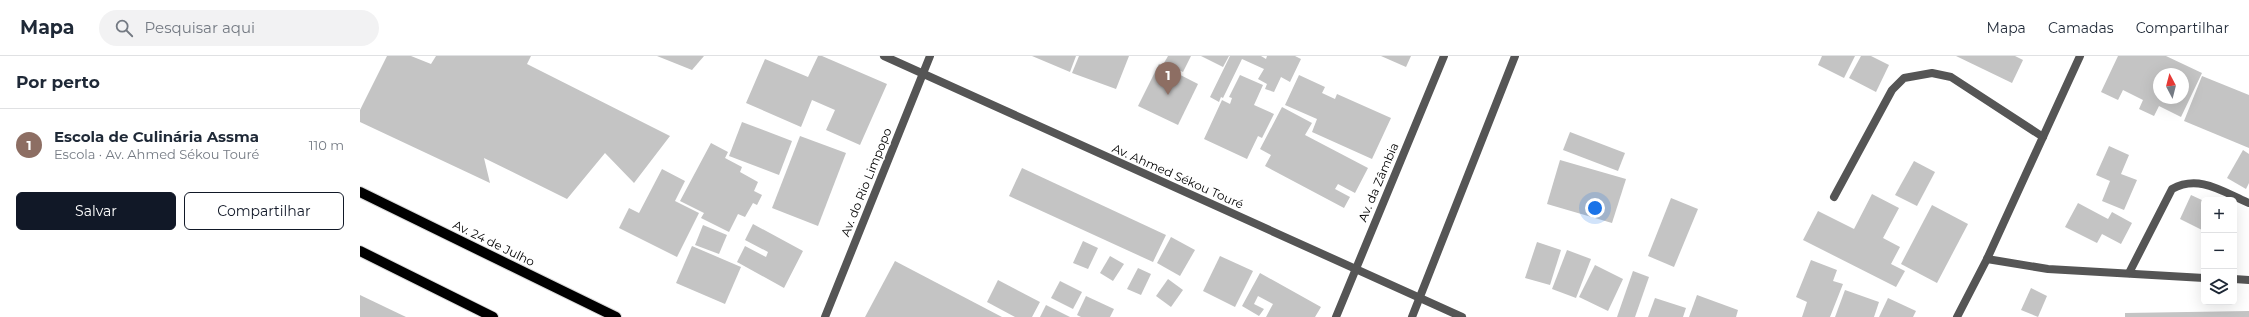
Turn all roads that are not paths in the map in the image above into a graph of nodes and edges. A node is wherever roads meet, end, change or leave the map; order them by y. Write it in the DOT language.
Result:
graph roads {
  1 [pos="884,56"];
  2 [pos="930,56"];
  3 [pos="1444,56"];
  4 [pos="1515,56"];
  5 [pos="2080,56"];
  6 [pos="922,74"];
  7 [pos="2043,136"];
  8 [pos="360,192"];
  9 [pos="1834,198"];
  10 [pos="2249,203"];
  11 [pos="360,251"];
  12 [pos="1987,259"];
  13 [pos="1354,270"];
  14 [pos="2129,273"];
  15 [pos="2201,278"];
  16 [pos="2237,279"];
  17 [pos="2249,280"];
  18 [pos="1419,298"];
  19 [pos="493,317"];
  20 [pos="616,317"];
  21 [pos="825,317"];
  22 [pos="1336,317"];
  23 [pos="1412,317"];
  24 [pos="1462,317"];
  25 [pos="1957,317"];
  1 -- 6 [label="street, Av. Ahmed Sékou Touré"];
  2 -- 6 [label="street, Av. do Rio Limpopo"];
  3 -- 13 [label="street, Av. da Zâmbia"];
  4 -- 18 [label="street"];
  5 -- 7 [label="street"];
  6 -- 13 [label="street, Av. Ahmed Sékou Touré"];
  6 -- 21 [label="street, Av. do Rio Limpopo"];
  7 -- 9 [label="street"];
  7 -- 12 [label="street"];
  8 -- 20 [label="main road, Av. 24 de Julho"];
  10 -- 14 [label="street"];
  11 -- 19 [label="main road"];
  12 -- 14 [label="street"];
  12 -- 25 [label="street"];
  13 -- 18 [label="street, Av. Ahmed Sékou Touré"];
  13 -- 22 [label="street, Av. da Zâmbia"];
  14 -- 15 [label="street"];
  16 -- 17 [label="street"];
  18 -- 23 [label="street"];
  18 -- 24 [label="street, Av. Ahmed Sékou Touré"];
}
